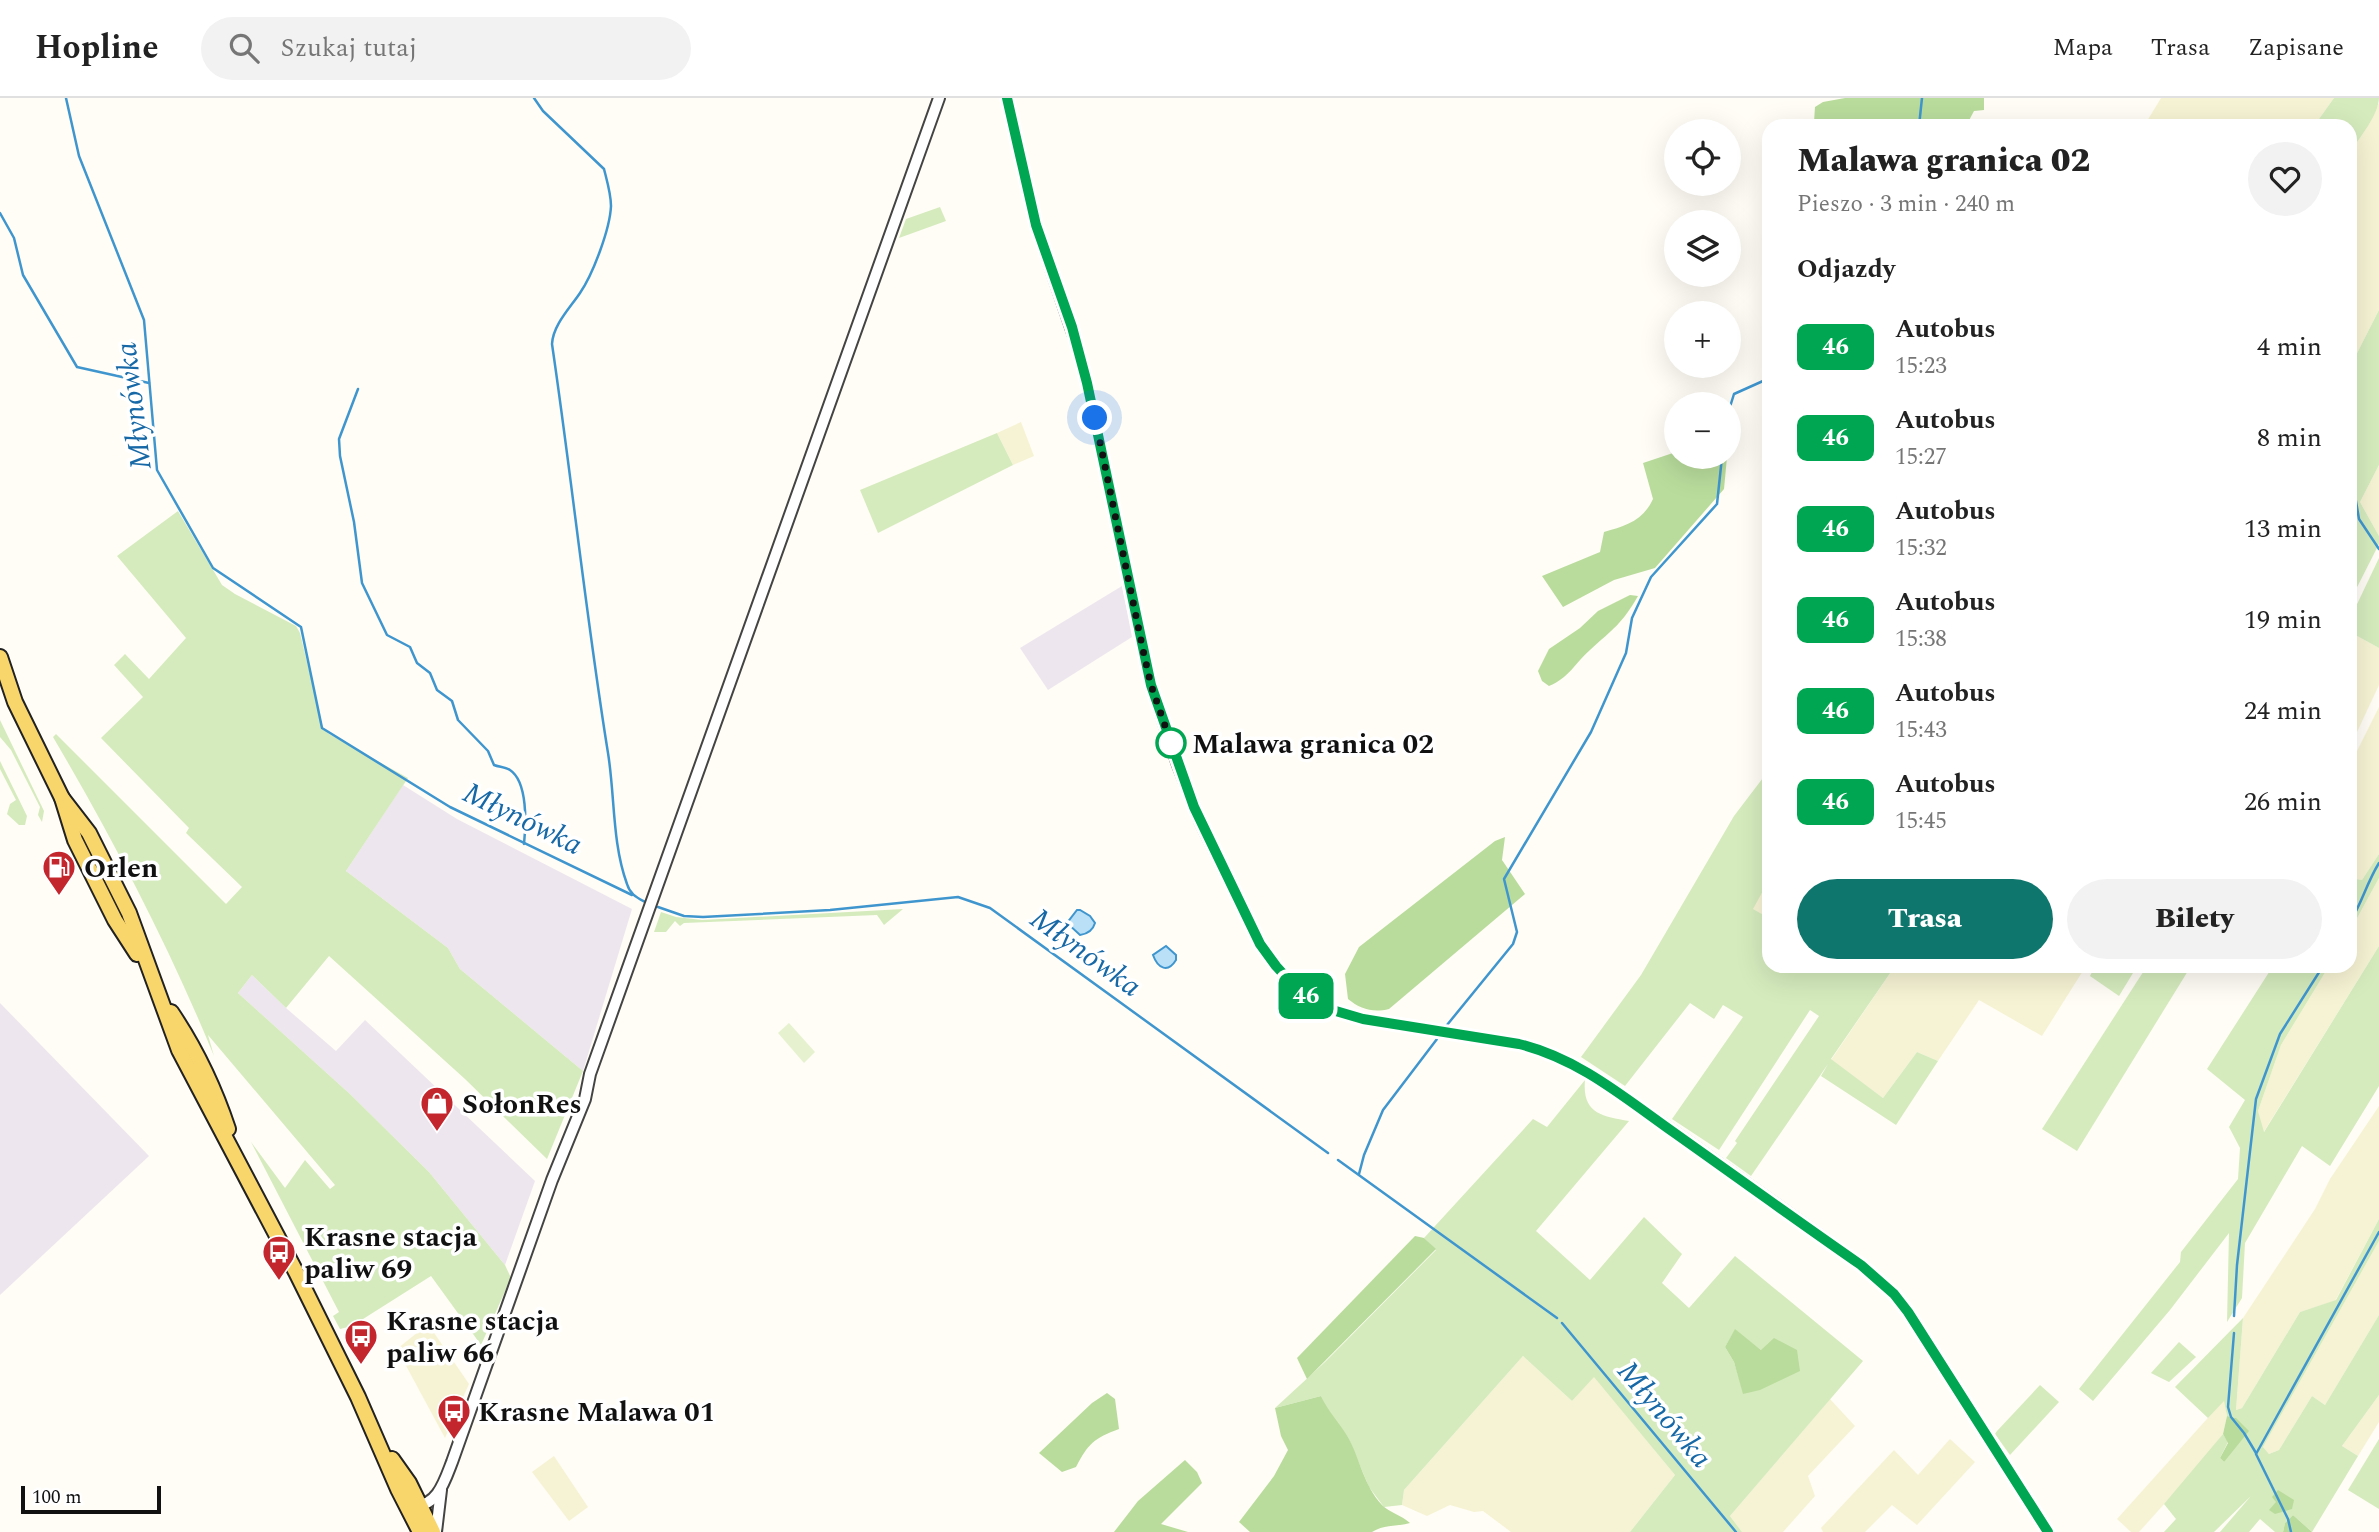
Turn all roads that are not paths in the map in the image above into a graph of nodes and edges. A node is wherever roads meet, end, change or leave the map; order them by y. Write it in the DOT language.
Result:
graph roads {
  1 [pos="939,98"];
  2 [pos="1007,98"];
  3 [pos="0,657"];
  4 [pos="0,680"];
  5 [pos="15,702"];
  6 [pos="375,1434"];
  7 [pos="441,1490"];
  8 [pos="402,1498"];
  9 [pos="420,1506"];
  10 [pos="420,1532"];
  11 [pos="435,1532"];
  12 [pos="2048,1532"];
  1 -- 7 [label="street"];
  2 -- 12 [label="street"];
  3 -- 5 [label="main road"];
  4 -- 5 [label="main road"];
  5 -- 6 [label="main road"];
  6 -- 8 [label="main road"];
  6 -- 9 [label="main road"];
  7 -- 9 [label="street"];
  7 -- 11 [label="street"];
  8 -- 9 [label="street"];
  8 -- 10 [label="main road"];
  9 -- 10 [label="street"];
  9 -- 11 [label="main road"];
}
